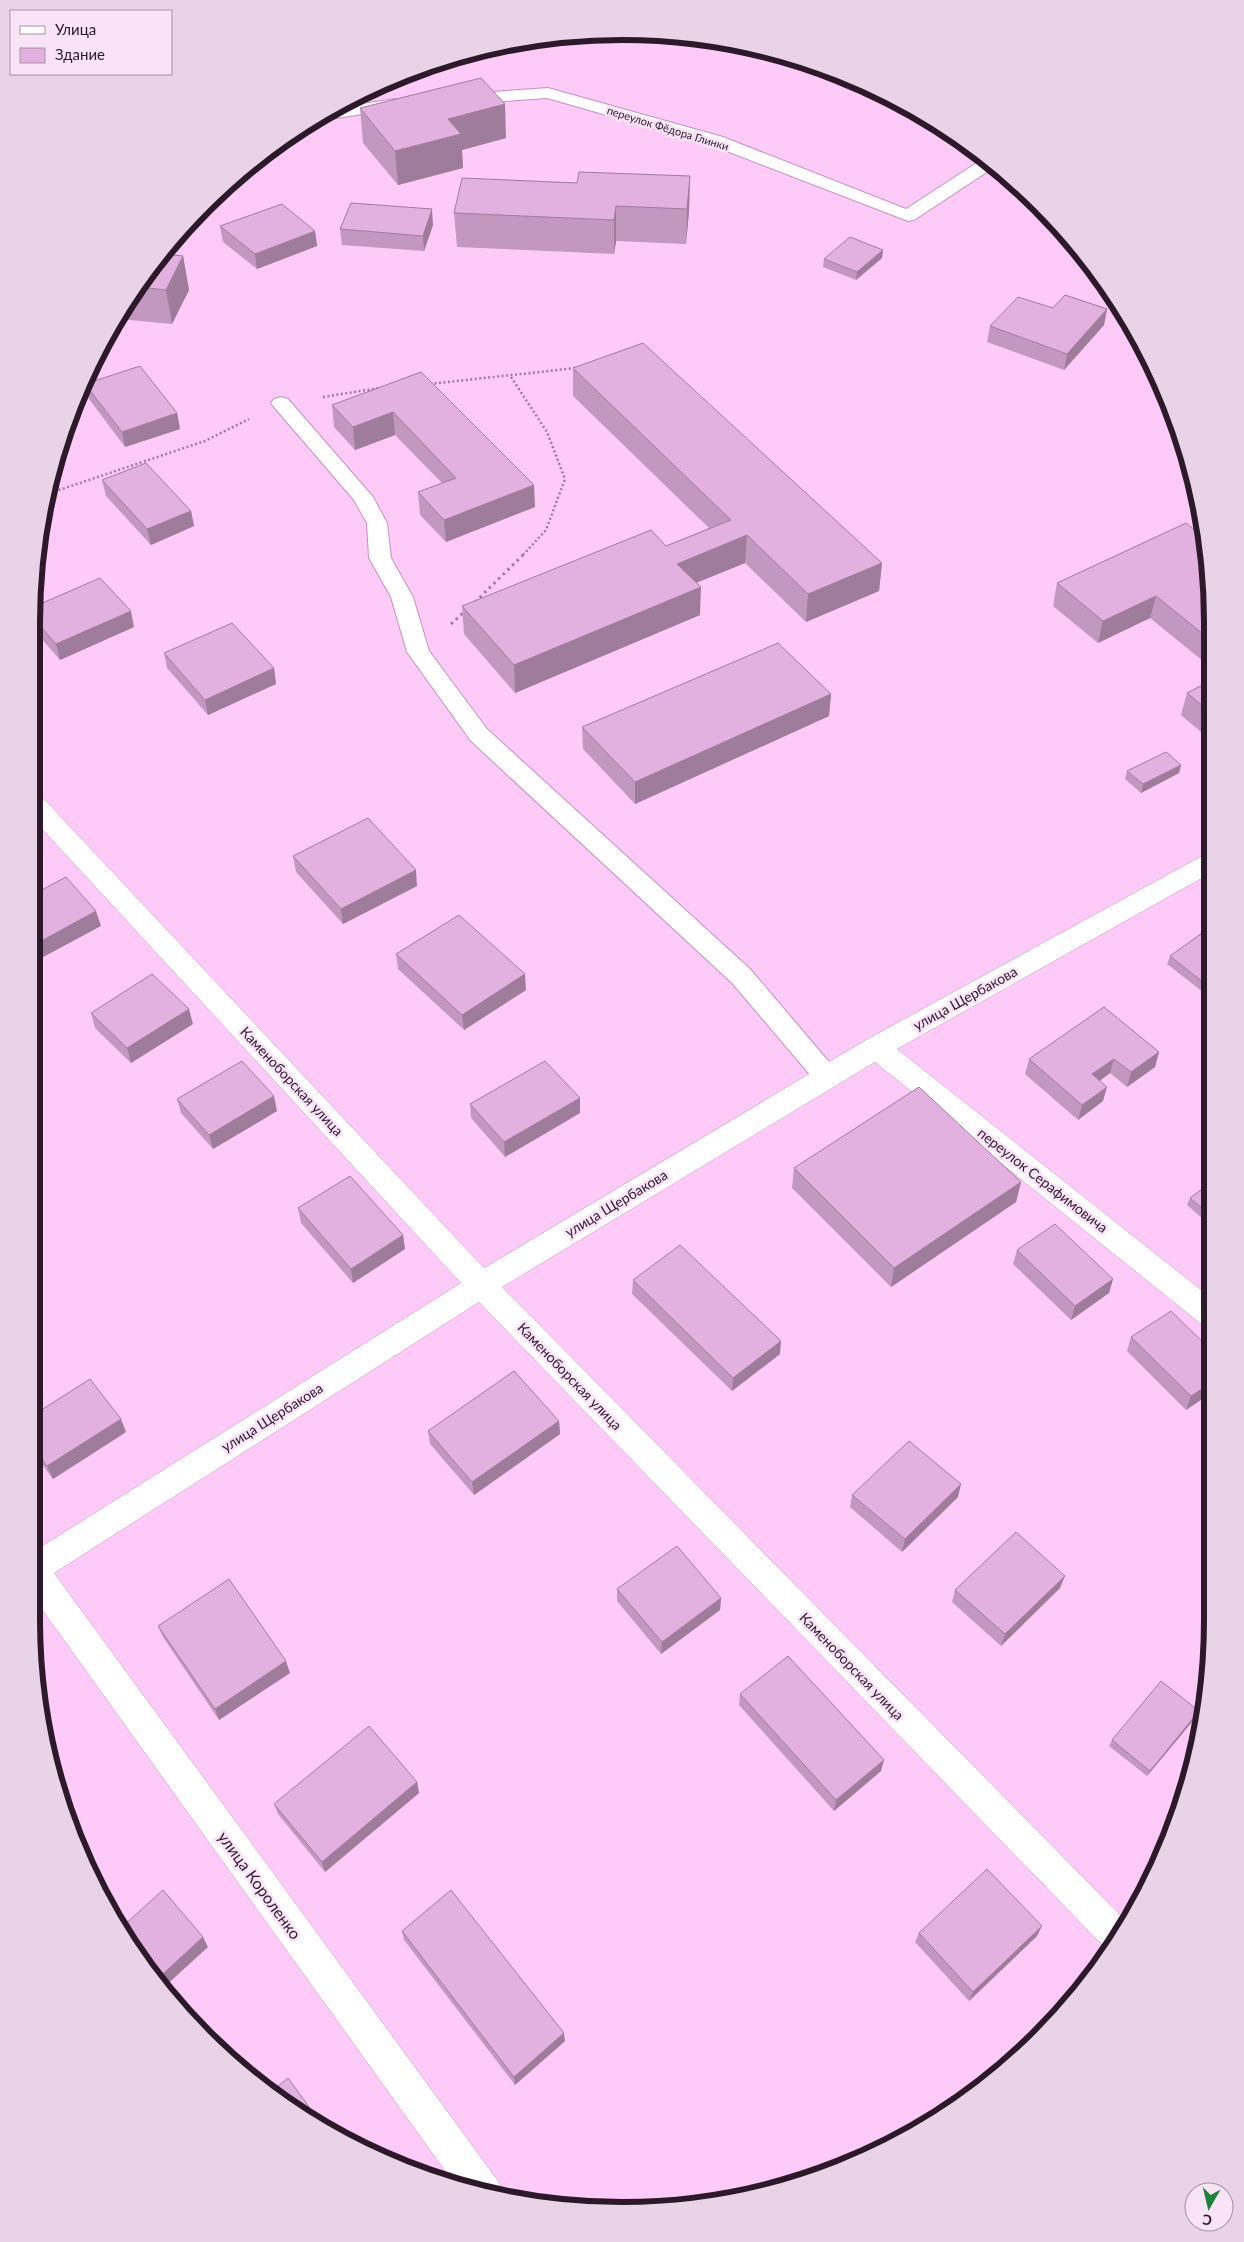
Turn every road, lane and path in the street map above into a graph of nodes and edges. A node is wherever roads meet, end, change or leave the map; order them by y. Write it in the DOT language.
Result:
graph roads {
  1 [pos="452,100"];
  2 [pos="413,103"];
  3 [pos="341,113"];
  4 [pos="984,166"];
  5 [pos="510,377"];
  6 [pos="281,404"];
  7 [pos="418,652"];
  8 [pos="40,811"];
  9 [pos="1204,870"];
  10 [pos="875,1047"];
  11 [pos="826,1076"];
  12 [pos="481,1285"];
  13 [pos="1204,1309"];
  14 [pos="40,1563"];
  15 [pos="40,1582"];
  16 [pos="1113,1932"];
  17 [pos="477,2184"];
  1 -- 4 [label="lane, переулок Фёдора Глинки"];
  2 -- 3 [label="lane"];
  5 -- 7 [label="path"];
  6 -- 7 [label="lane"];
  7 -- 11 [label="lane"];
  8 -- 12 [label="street, Каменоборская улица"];
  9 -- 10 [label="street, улица Щербакова"];
  10 -- 11 [label="street, улица Щербакова"];
  10 -- 13 [label="street, переулок Серафимовича"];
  11 -- 12 [label="street, улица Щербакова"];
  12 -- 14 [label="street, улица Щербакова"];
  12 -- 16 [label="street, Каменоборская улица"];
  15 -- 17 [label="street, улица Короленко"];
}
